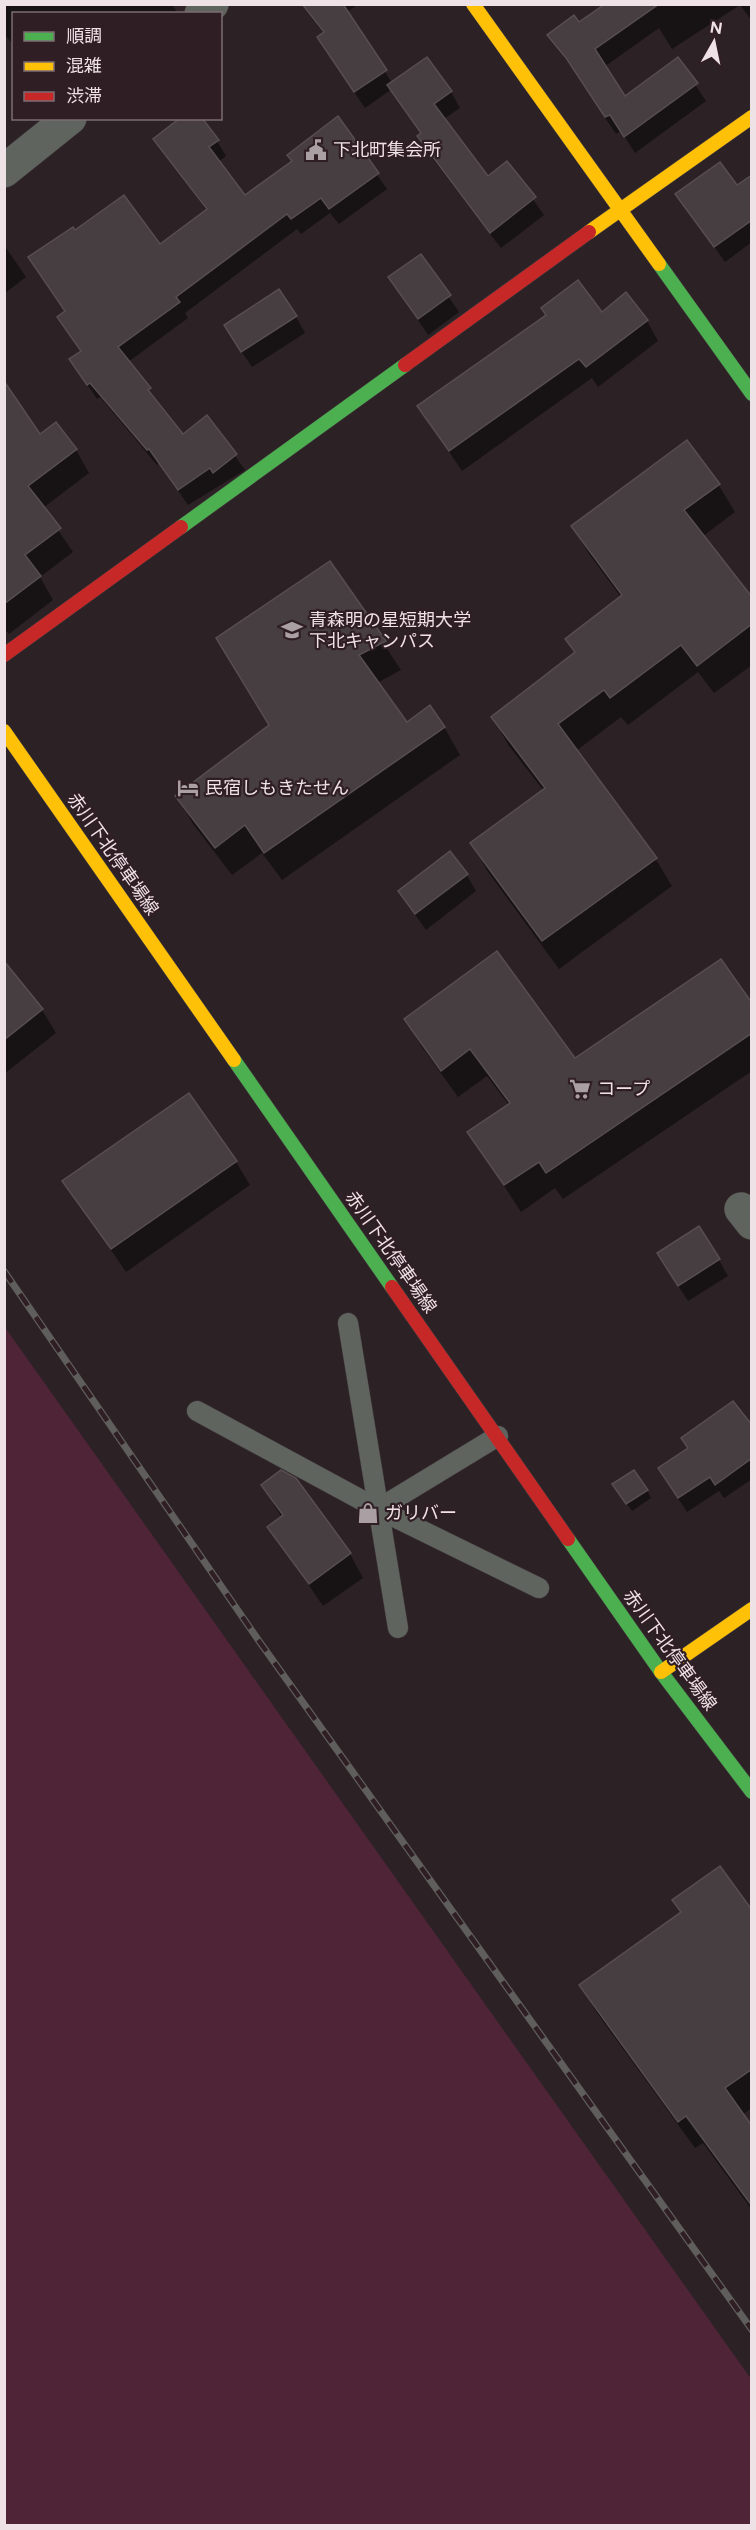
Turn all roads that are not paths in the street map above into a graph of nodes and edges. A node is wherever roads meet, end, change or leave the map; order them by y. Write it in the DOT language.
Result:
graph roads {
  1 [pos="473,4"];
  2 [pos="752,117"];
  3 [pos="68,120"];
  4 [pos="4,171"];
  5 [pos="619,210"];
  6 [pos="752,394"];
  7 [pos="4,655"];
  8 [pos="4,731"];
  9 [pos="348,1323"];
  10 [pos="196,1411"];
  11 [pos="498,1436"];
  12 [pos="378,1509"];
  13 [pos="539,1587"];
  14 [pos="752,1609"];
  15 [pos="398,1628"];
  16 [pos="661,1672"];
  17 [pos="752,1792"];
  1 -- 5 [label="street"];
  2 -- 5 [label="street"];
  3 -- 4 [label="street"];
  5 -- 6 [label="street"];
  5 -- 7 [label="street"];
  8 -- 11 [label="street, 赤川下北停車場線"];
  9 -- 12 [label="lane"];
  10 -- 12 [label="lane"];
  11 -- 12 [label="lane"];
  11 -- 16 [label="street, 赤川下北停車場線"];
  12 -- 13 [label="lane"];
  12 -- 15 [label="lane"];
  14 -- 16 [label="street"];
  16 -- 17 [label="street, 赤川下北停車場線"];
}
